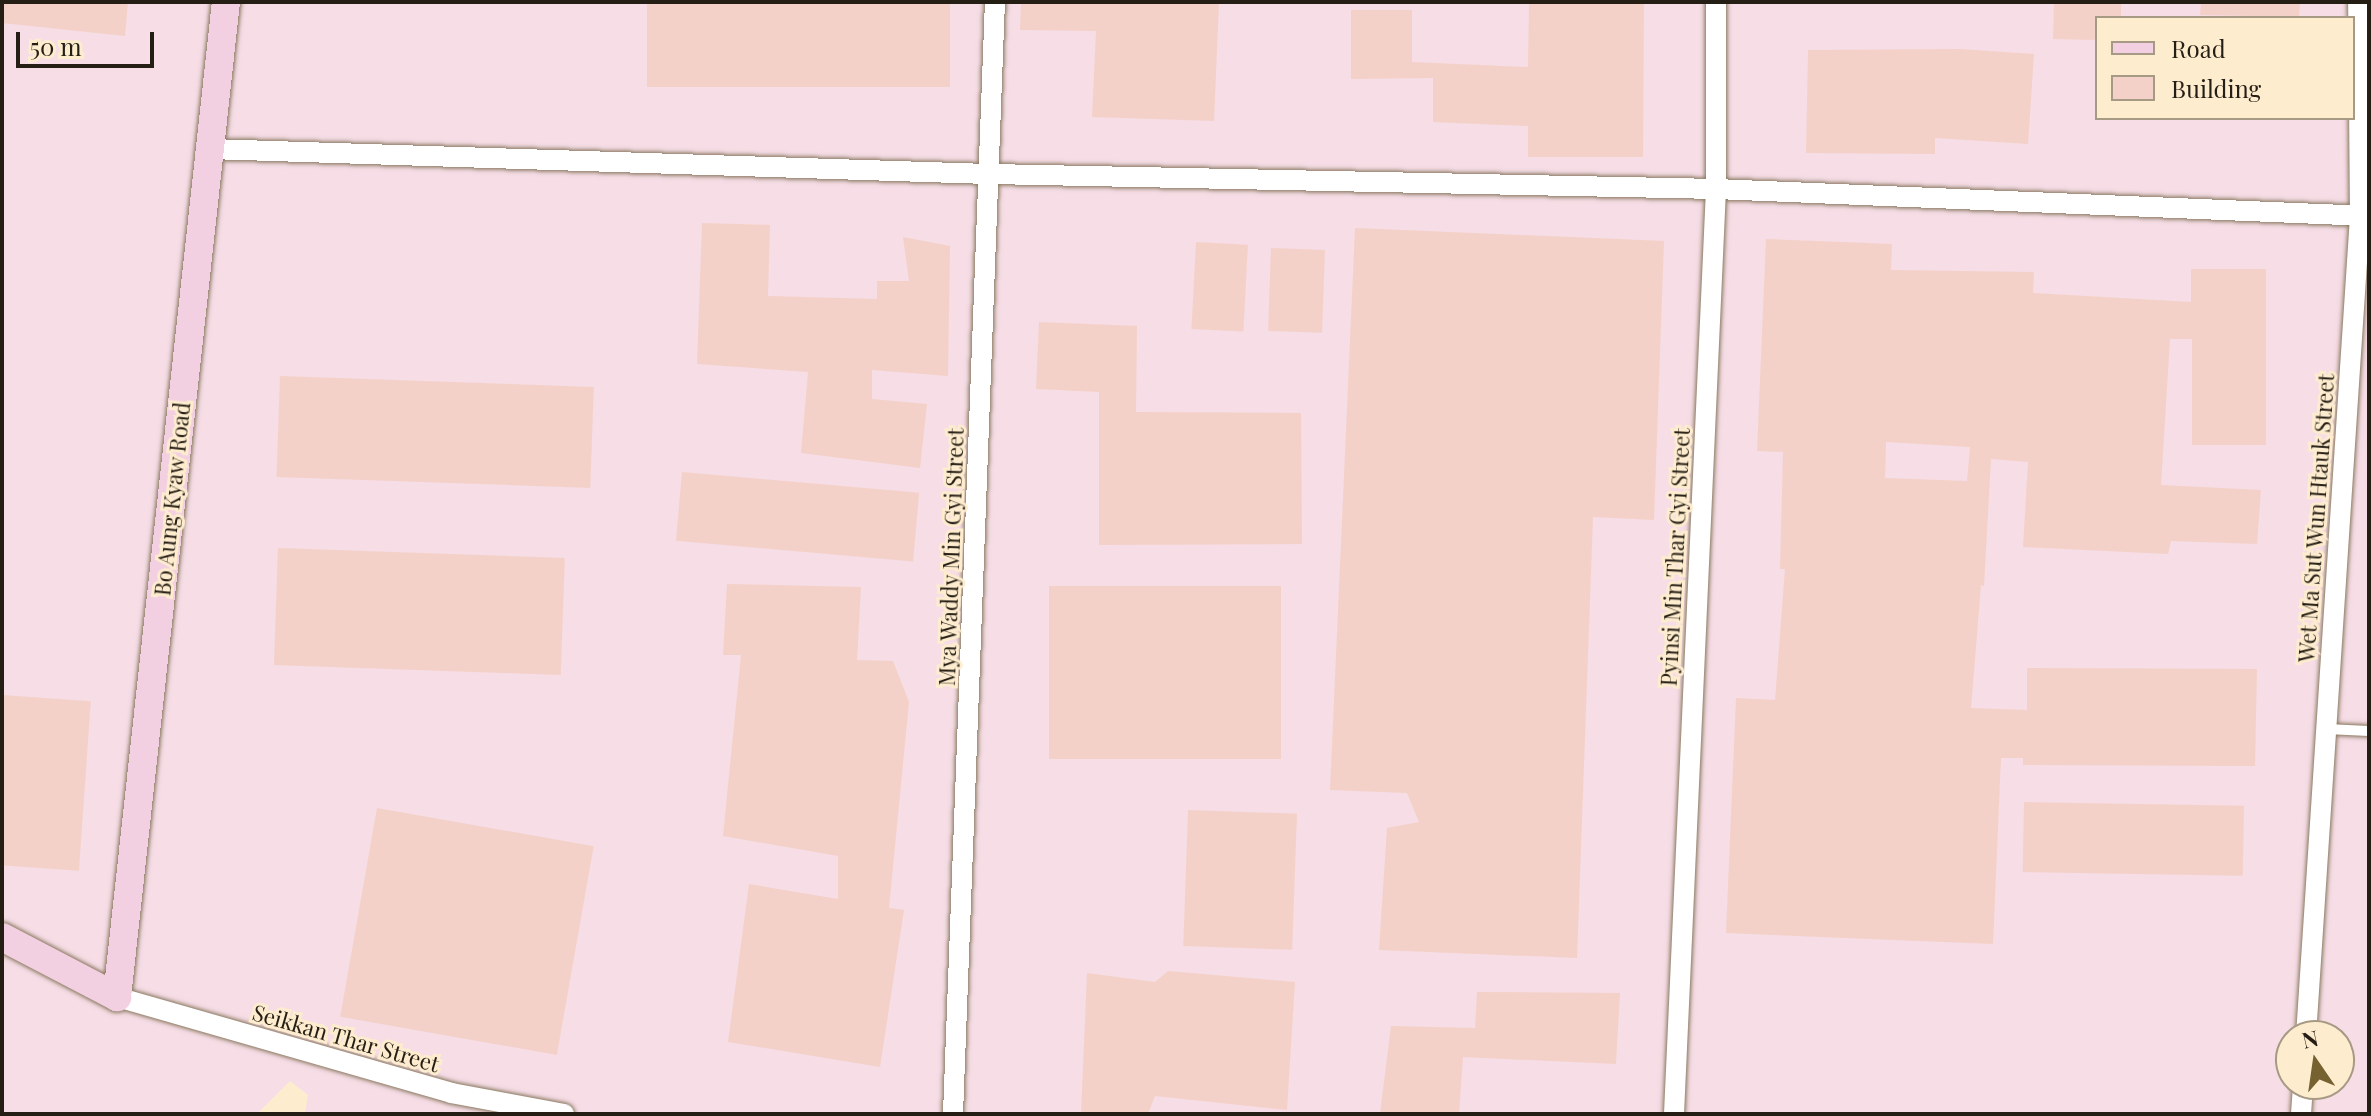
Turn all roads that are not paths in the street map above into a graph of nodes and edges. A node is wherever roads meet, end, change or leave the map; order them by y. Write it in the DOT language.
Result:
graph roads {
  1 [pos="226,2"];
  2 [pos="995,2"];
  3 [pos="1716,2"];
  4 [pos="2358,2"];
  5 [pos="210,149"];
  6 [pos="990,174"];
  7 [pos="1716,189"];
  8 [pos="2365,216"];
  9 [pos="2326,729"];
  10 [pos="2369,731"];
  11 [pos="2,937"];
  12 [pos="117,997"];
  13 [pos="2307,1020"];
  14 [pos="564,1114"];
  15 [pos="953,1114"];
  16 [pos="1674,1114"];
  1 -- 5 [label="street, Bo Aung Kyaw Road"];
  2 -- 6 [label="street, Mya Waddy Min Gyi Street"];
  3 -- 7 [label="street, Pyinsi Min Thar Gyi Street"];
  4 -- 8 [label="street, Wet Ma Sut Wun Htauk Street"];
  5 -- 6 [label="street"];
  5 -- 12 [label="street, Bo Aung Kyaw Road"];
  6 -- 7 [label="street"];
  6 -- 15 [label="street, Mya Waddy Min Gyi Street"];
  7 -- 8 [label="street"];
  7 -- 16 [label="street, Pyinsi Min Thar Gyi Street"];
  8 -- 9 [label="street, Wet Ma Sut Wun Htauk Street"];
  9 -- 10 [label="lane"];
  9 -- 13 [label="street, Wet Ma Sut Wun Htauk Street"];
  11 -- 12 [label="street"];
  12 -- 14 [label="street, Seikkan Thar Street"];
}
